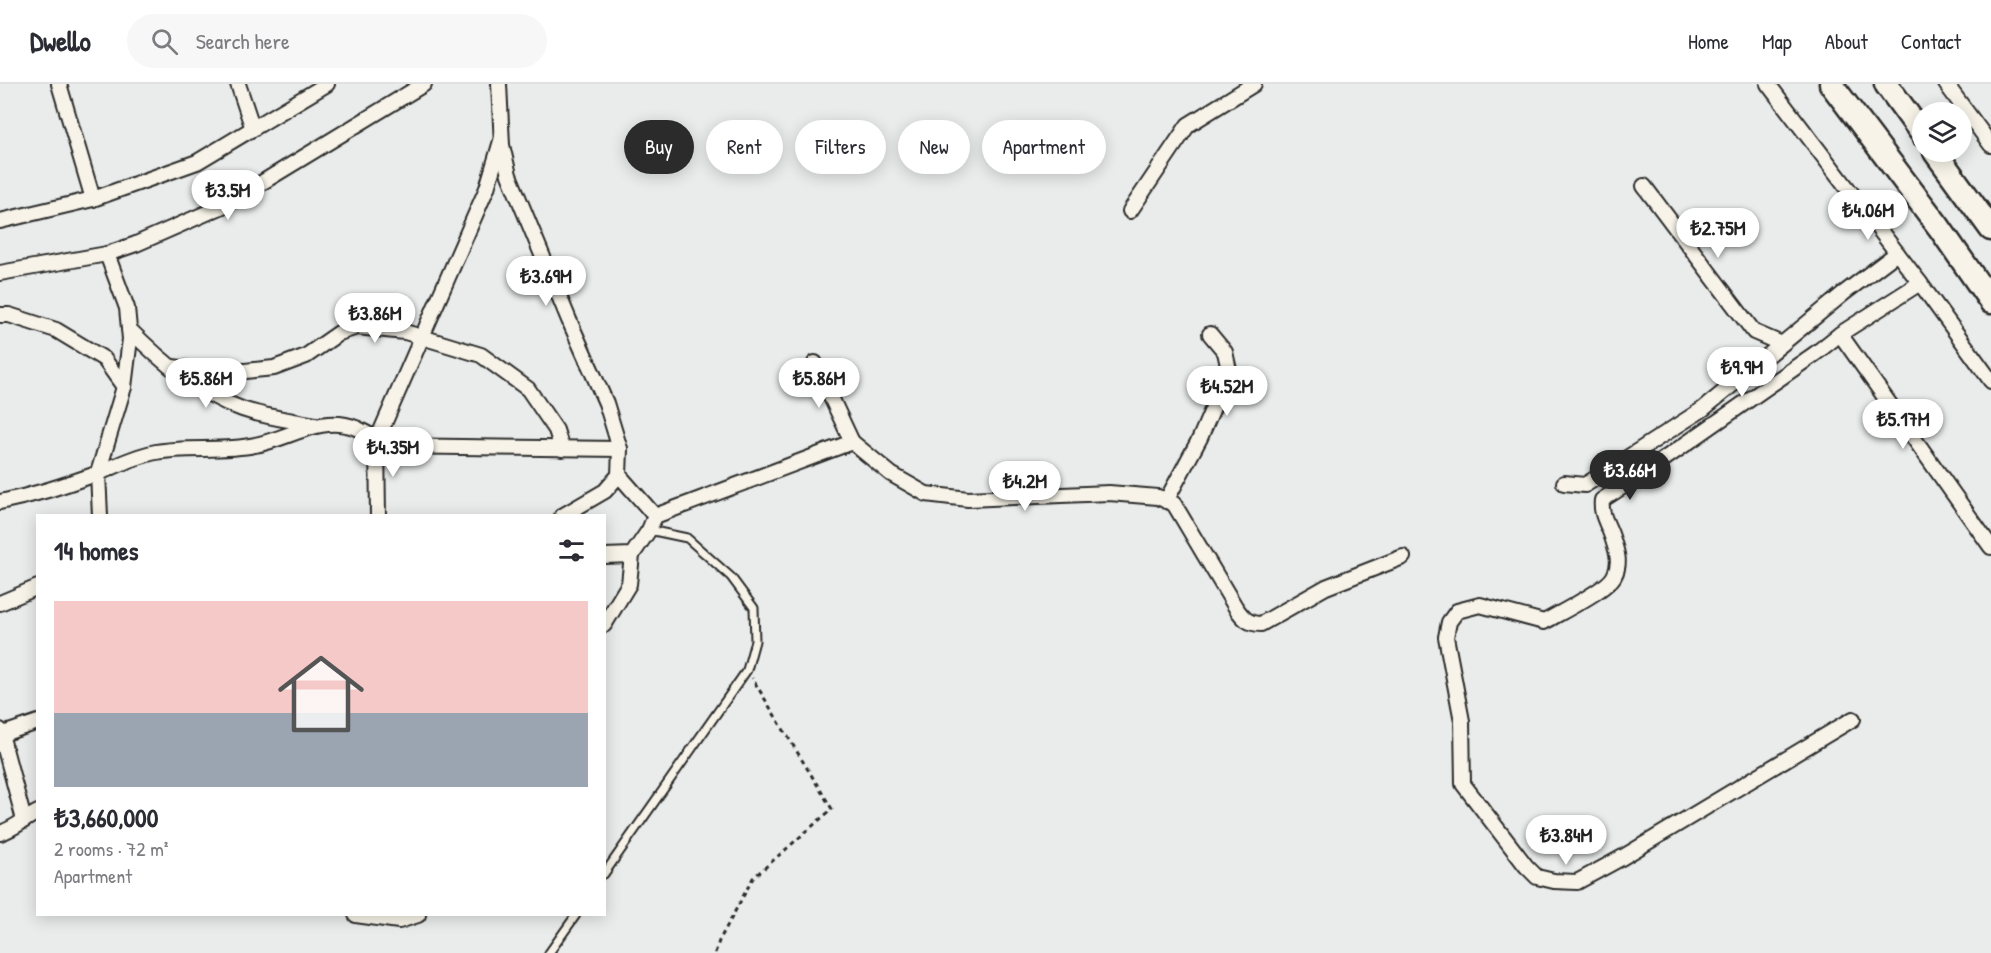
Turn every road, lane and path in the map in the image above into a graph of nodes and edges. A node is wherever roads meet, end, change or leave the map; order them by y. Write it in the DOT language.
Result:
graph roads {
  1 [pos="59,84"];
  2 [pos="238,84"];
  3 [pos="327,84"];
  4 [pos="424,84"];
  5 [pos="499,84"];
  6 [pos="1254,84"];
  7 [pos="1768,84"];
  8 [pos="1831,84"];
  9 [pos="1886,84"];
  10 [pos="1946,84"];
  11 [pos="1912,120"];
  12 [pos="253,129"];
  13 [pos="502,140"];
  14 [pos="1991,145"];
  15 [pos="1942,162"];
  16 [pos="1644,186"];
  17 [pos="93,199"];
  18 [pos="1130,212"];
  19 [pos="0,221"];
  20 [pos="1991,229"];
  21 [pos="1897,253"];
  22 [pos="107,254"];
  23 [pos="0,273"];
  24 [pos="1920,283"];
  25 [pos="1991,302"];
  26 [pos="0,315"];
  27 [pos="129,329"];
  28 [pos="1210,334"];
  29 [pos="1840,334"];
  30 [pos="422,338"];
  31 [pos="1782,344"];
  32 [pos="815,363"];
  33 [pos="172,367"];
  34 [pos="1991,381"];
  35 [pos="124,387"];
  36 [pos="316,426"];
  37 [pos="377,440"];
  38 [pos="852,442"];
  39 [pos="562,448"];
  40 [pos="620,449"];
  41 [pos="99,473"];
  42 [pos="619,475"];
  43 [pos="1564,483"];
  44 [pos="1166,501"];
  45 [pos="0,502"];
  46 [pos="100,514"];
  47 [pos="378,514"];
  48 [pos="565,514"];
  49 [pos="656,516"];
  50 [pos="649,531"];
  51 [pos="1991,547"];
  52 [pos="632,555"];
  53 [pos="606,556"];
  54 [pos="1403,557"];
  55 [pos="36,588"];
  56 [pos="0,603"];
  57 [pos="606,622"];
  58 [pos="747,670"];
  59 [pos="1853,719"];
  60 [pos="36,723"];
  61 [pos="0,733"];
  62 [pos="36,813"];
  63 [pos="24,820"];
  64 [pos="0,833"];
  65 [pos="606,871"];
  66 [pos="363,916"];
  67 [pos="415,916"];
  68 [pos="575,916"];
  69 [pos="549,953"];
  70 [pos="715,953"];
  1 -- 17 [label="street"];
  2 -- 12 [label="street"];
  3 -- 12 [label="street"];
  4 -- 22 [label="street"];
  5 -- 13 [label="street"];
  6 -- 18 [label="street"];
  7 -- 21 [label="street"];
  8 -- 25 [label="highway"];
  9 -- 11 [label="highway"];
  10 -- 14 [label="street"];
  12 -- 17 [label="street"];
  13 -- 30 [label="street"];
  13 -- 40 [label="street"];
  15 -- 20 [label="highway"];
  16 -- 31 [label="street"];
  17 -- 19 [label="street"];
  21 -- 24 [label="street"];
  21 -- 31 [label="street"];
  22 -- 23 [label="street"];
  22 -- 27 [label="street"];
  24 -- 29 [label="street"];
  24 -- 34 [label="street"];
  26 -- 35 [label="street"];
  27 -- 33 [label="street"];
  27 -- 35 [label="street"];
  28 -- 44 [label="street"];
  29 -- 51 [label="street"];
  29 -- 59 [label="street"];
  30 -- 33 [label="street"];
  30 -- 37 [label="street"];
  30 -- 39 [label="street"];
  31 -- 43 [label="street"];
  32 -- 38 [label="street"];
  33 -- 36 [label="street"];
  35 -- 41 [label="street"];
  36 -- 37 [label="street"];
  36 -- 41 [label="street"];
  37 -- 39 [label="street"];
  37 -- 47 [label="street"];
  38 -- 44 [label="street"];
  38 -- 49 [label="street"];
  39 -- 40 [label="street"];
  40 -- 42 [label="street"];
  41 -- 45 [label="street"];
  41 -- 46 [label="street"];
  42 -- 48 [label="street"];
  42 -- 49 [label="street"];
  44 -- 54 [label="street"];
  49 -- 50 [label="street"];
  50 -- 52 [label="street"];
  50 -- 58 [label="lane"];
  52 -- 53 [label="street"];
  52 -- 57 [label="street"];
  55 -- 56 [label="street"];
  58 -- 65 [label="lane"];
  58 -- 70 [label="path"];
  60 -- 61 [label="street"];
  61 -- 63 [label="street"];
  62 -- 63 [label="street"];
  63 -- 64 [label="street"];
  66 -- 67 [label="street"];
  68 -- 69 [label="lane"];
}
